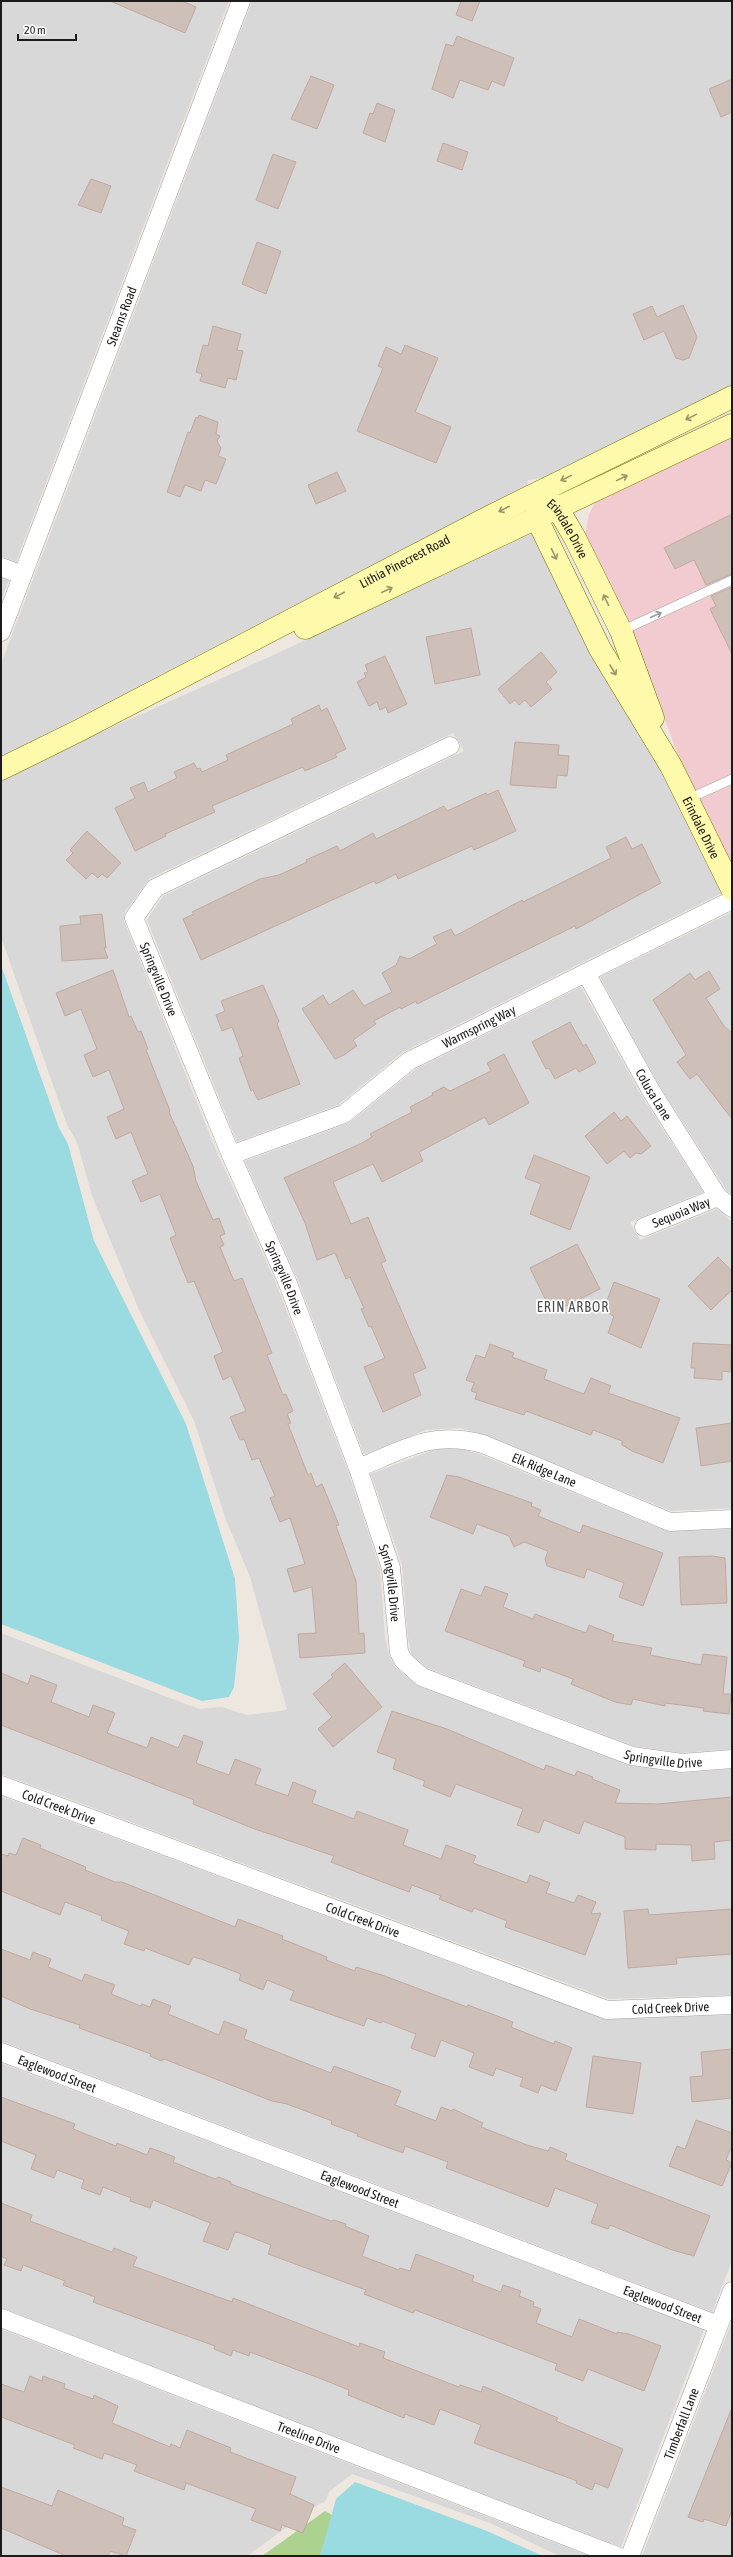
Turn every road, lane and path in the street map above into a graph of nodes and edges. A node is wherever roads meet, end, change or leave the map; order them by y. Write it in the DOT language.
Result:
graph roads {
  1 [pos="241,1"];
  2 [pos="730,407"];
  3 [pos="538,492"];
  4 [pos="587,495"];
  5 [pos="558,509"];
  6 [pos="537,519"];
  7 [pos="575,538"];
  8 [pos="1,567"];
  9 [pos="22,575"];
  10 [pos="732,580"];
  11 [pos="621,631"];
  12 [pos="1,632"];
  13 [pos="80,730"];
  14 [pos="450,746"];
  15 [pos="671,766"];
  16 [pos="1,769"];
  17 [pos="732,778"];
  18 [pos="688,799"];
  19 [pos="732,889"];
  20 [pos="732,900"];
  21 [pos="586,973"];
  22 [pos="231,1155"];
  23 [pos="718,1197"];
  24 [pos="732,1208"];
  25 [pos="644,1227"];
  26 [pos="358,1468"];
  27 [pos="732,1518"];
  28 [pos="732,1759"];
  29 [pos="1,1785"];
  30 [pos="732,2005"];
  31 [pos="1,2052"];
  32 [pos="732,2291"];
  33 [pos="1,2318"];
  34 [pos="718,2325"];
  35 [pos="617,2556"];
  36 [pos="630,2556"];
  1 -- 9 [label="street, Stearns Road"];
  2 -- 3 [label="main road, Lithia Pinecrest Road, one-way"];
  4 -- 2 [label="main road, Lithia Pinecrest Road, one-way"];
  3 -- 5 [label="main road, Erindale Drive"];
  3 -- 6 [label="main road, Erindale Drive"];
  3 -- 13 [label="main road, Lithia Pinecrest Road, one-way"];
  4 -- 5 [label="main road, Lithia Pinecrest Road"];
  4 -- 7 [label="main road"];
  5 -- 6 [label="main road, Lithia Pinecrest Road"];
  5 -- 7 [label="main road, Erindale Drive"];
  13 -- 6 [label="main road, Lithia Pinecrest Road, one-way"];
  6 -- 15 [label="main road, Erindale Drive, one-way"];
  11 -- 7 [label="main road, Erindale Drive, one-way"];
  8 -- 9 [label="street"];
  9 -- 12 [label="street, Stearns Road"];
  11 -- 10 [label="lane, one-way"];
  11 -- 15 [label="main road, Erindale Drive"];
  13 -- 16 [label="main road, Lithia Pinecrest Road"];
  14 -- 22 [label="street, Springville Drive"];
  15 -- 18 [label="main road, Erindale Drive"];
  17 -- 18 [label="lane"];
  18 -- 19 [label="main road, Erindale Drive"];
  20 -- 21 [label="street, Warmspring Way"];
  21 -- 22 [label="street, Warmspring Way"];
  21 -- 23 [label="street, Colusa Lane"];
  22 -- 26 [label="street, Springville Drive"];
  23 -- 24 [label="street, Colusa Lane"];
  23 -- 25 [label="street, Sequoia Way"];
  26 -- 27 [label="street, Elk Ridge Lane"];
  26 -- 28 [label="street, Springville Drive"];
  29 -- 30 [label="street, Cold Creek Drive"];
  31 -- 34 [label="street, Eaglewood Street"];
  32 -- 34 [label="street, Timberfall Lane"];
  33 -- 35 [label="street, Treeline Drive"];
  34 -- 36 [label="street, Timberfall Lane"];
}
